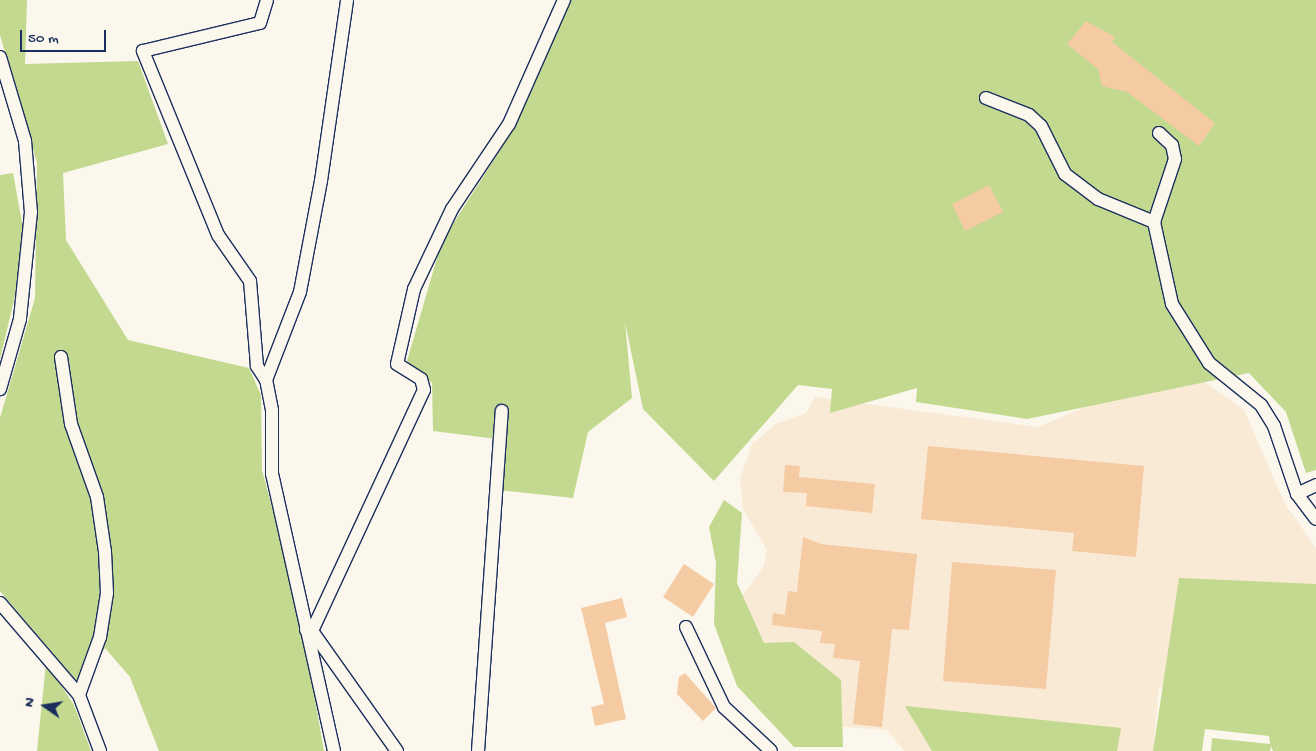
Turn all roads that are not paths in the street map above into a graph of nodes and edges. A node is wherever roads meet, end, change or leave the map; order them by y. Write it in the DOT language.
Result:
graph roads {
  1 [pos="267,0"];
  2 [pos="347,0"];
  3 [pos="564,0"];
  4 [pos="0,57"];
  5 [pos="986,98"];
  6 [pos="1159,133"];
  7 [pos="1154,222"];
  8 [pos="61,357"];
  9 [pos="266,380"];
  10 [pos="0,389"];
  11 [pos="502,411"];
  12 [pos="1316,485"];
  13 [pos="1297,494"];
  14 [pos="1316,519"];
  15 [pos="0,603"];
  16 [pos="686,627"];
  17 [pos="309,631"];
  18 [pos="79,695"];
  19 [pos="100,751"];
  20 [pos="334,751"];
  21 [pos="397,751"];
  22 [pos="478,751"];
  23 [pos="771,751"];
  1 -- 9 [label="street"];
  2 -- 9 [label="street"];
  3 -- 17 [label="street"];
  4 -- 10 [label="street"];
  5 -- 7 [label="street"];
  6 -- 7 [label="street"];
  7 -- 13 [label="street"];
  8 -- 18 [label="street"];
  9 -- 17 [label="street"];
  11 -- 22 [label="street"];
  12 -- 13 [label="street"];
  13 -- 14 [label="street"];
  15 -- 18 [label="street"];
  16 -- 23 [label="street"];
  17 -- 20 [label="street"];
  17 -- 21 [label="street"];
  18 -- 19 [label="street"];
}
